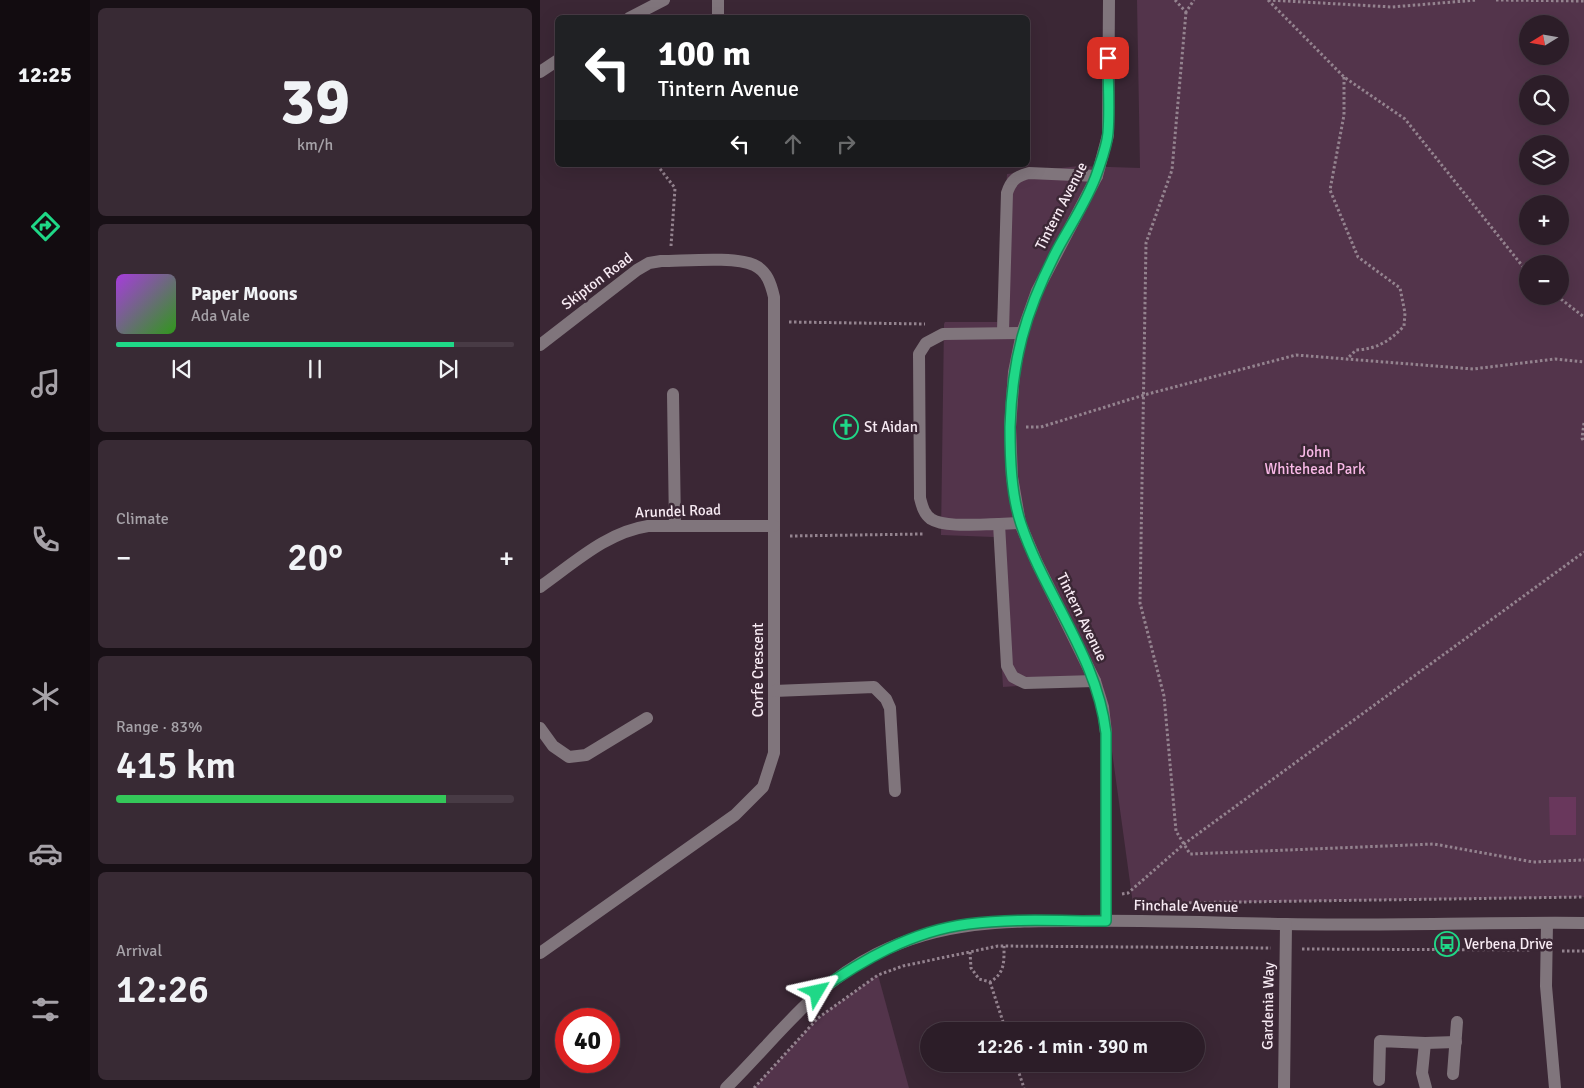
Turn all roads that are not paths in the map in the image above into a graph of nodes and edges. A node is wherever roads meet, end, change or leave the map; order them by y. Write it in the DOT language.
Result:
graph roads {
  1 [pos="664,0"];
  2 [pos="718,0"];
  3 [pos="1109,0"];
  4 [pos="635,15"];
  5 [pos="718,15"];
  6 [pos="555,62"];
  7 [pos="540,72"];
  8 [pos="1097,176"];
  9 [pos="766,274"];
  10 [pos="1003,332"];
  11 [pos="1022,333"];
  12 [pos="540,345"];
  13 [pos="673,394"];
  14 [pos="1020,523"];
  15 [pos="998,524"];
  16 [pos="675,526"];
  17 [pos="774,531"];
  18 [pos="540,587"];
  19 [pos="1095,682"];
  20 [pos="774,691"];
  21 [pos="647,718"];
  22 [pos="540,728"];
  23 [pos="895,791"];
  24 [pos="1106,921"];
  25 [pos="1547,923"];
  26 [pos="1584,923"];
  27 [pos="1286,924"];
  28 [pos="540,953"];
  29 [pos="1457,1022"];
  30 [pos="1456,1042"];
  31 [pos="1424,1043"];
  32 [pos="1453,1074"];
  33 [pos="1380,1080"];
  34 [pos="726,1088"];
  35 [pos="1284,1088"];
  36 [pos="1426,1088"];
  37 [pos="1555,1088"];
  1 -- 4 [label="street"];
  2 -- 5 [label="street"];
  3 -- 8 [label="street, Tintern Avenue"];
  6 -- 7 [label="street"];
  8 -- 10 [label="street"];
  8 -- 11 [label="street, Tintern Avenue"];
  9 -- 12 [label="street, Skipton Road"];
  9 -- 17 [label="street, Corfe Crescent"];
  10 -- 11 [label="street"];
  10 -- 15 [label="street"];
  11 -- 14 [label="street, Tintern Avenue"];
  13 -- 16 [label="street"];
  14 -- 15 [label="street"];
  14 -- 19 [label="street, Tintern Avenue"];
  15 -- 19 [label="street"];
  16 -- 17 [label="street, Arundel Road"];
  16 -- 18 [label="street, Arundel Road"];
  17 -- 20 [label="street, Corfe Crescent"];
  19 -- 24 [label="street, Tintern Avenue"];
  20 -- 23 [label="street"];
  20 -- 28 [label="street, Corfe Crescent"];
  21 -- 22 [label="street"];
  24 -- 27 [label="street, Finchale Avenue"];
  24 -- 34 [label="street, Finchale Avenue"];
  25 -- 26 [label="street, Finchale Avenue"];
  25 -- 27 [label="street, Finchale Avenue"];
  25 -- 37 [label="street"];
  27 -- 35 [label="street, Gardenia Way"];
  29 -- 30 [label="street"];
  30 -- 31 [label="street"];
  30 -- 32 [label="street"];
  31 -- 33 [label="street"];
  31 -- 36 [label="street"];
}
